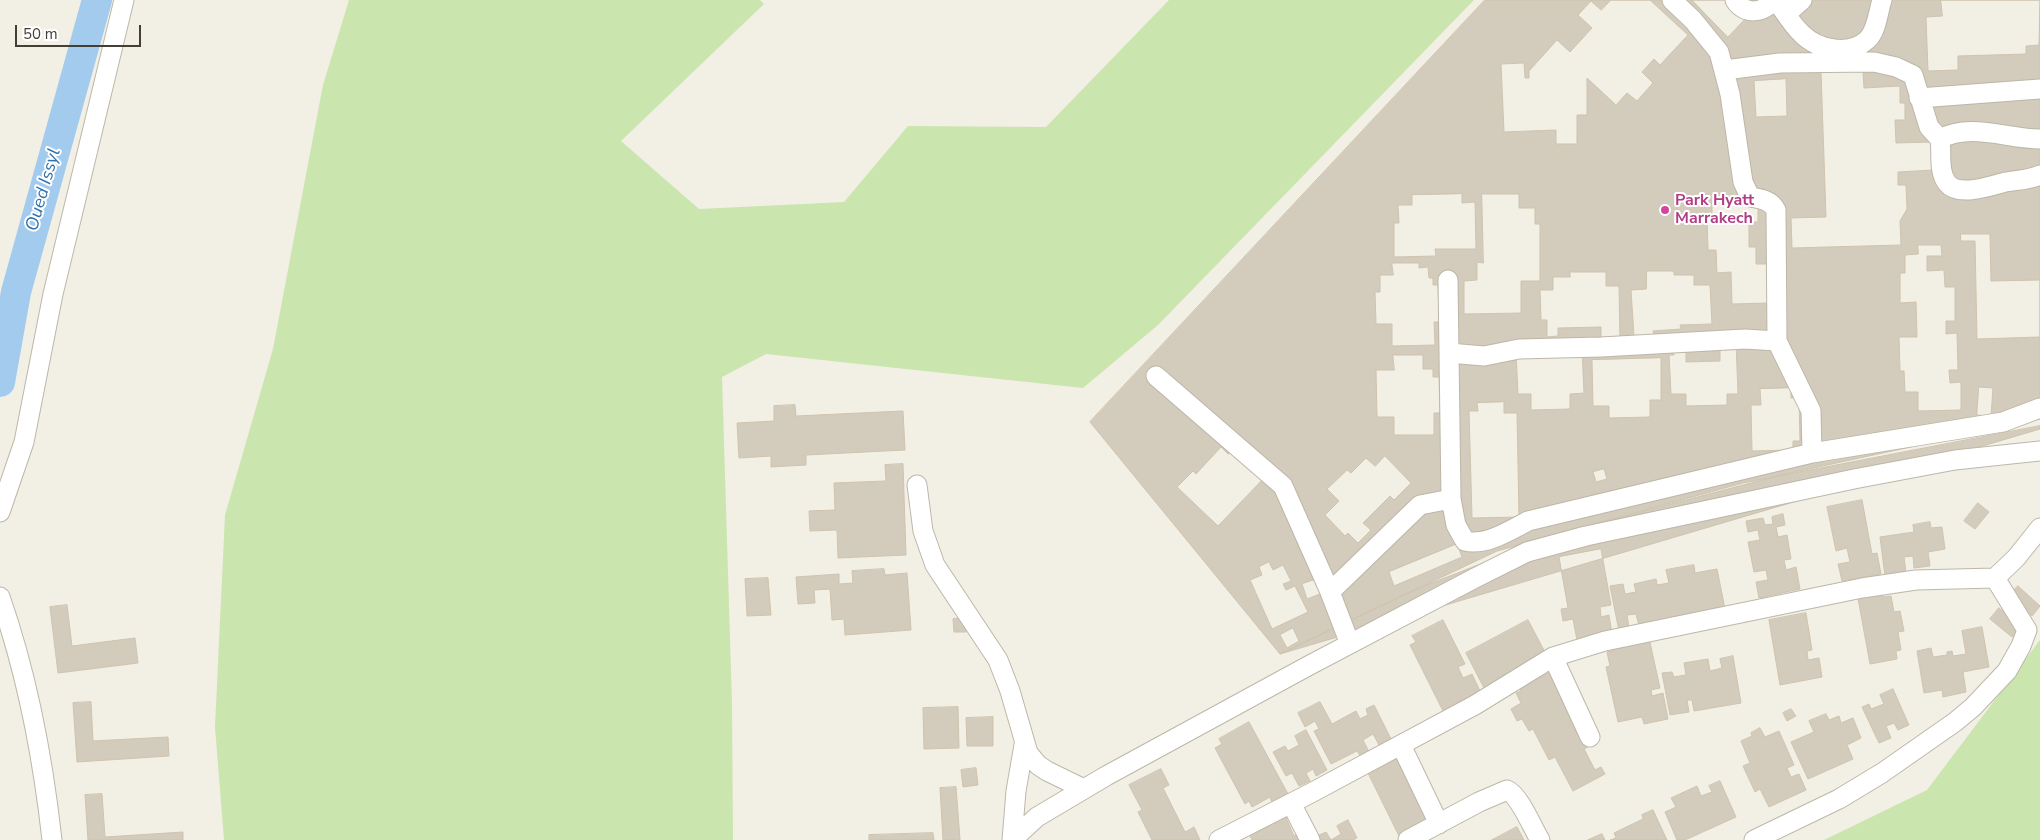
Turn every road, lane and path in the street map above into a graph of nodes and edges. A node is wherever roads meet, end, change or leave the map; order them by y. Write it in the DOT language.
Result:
graph roads {
  1 [pos="124,0"];
  2 [pos="1672,0"];
  3 [pos="1735,0"];
  4 [pos="1802,0"];
  5 [pos="1882,0"];
  6 [pos="1778,5"];
  7 [pos="1725,70"];
  8 [pos="2040,89"];
  9 [pos="1919,98"];
  10 [pos="1940,139"];
  11 [pos="2040,139"];
  12 [pos="2040,175"];
  13 [pos="1448,280"];
  14 [pos="1777,342"];
  15 [pos="1449,354"];
  16 [pos="1156,376"];
  17 [pos="2040,408"];
  18 [pos="2040,451"];
  19 [pos="1812,454"];
  20 [pos="917,485"];
  21 [pos="1451,499"];
  22 [pos="0,512"];
  23 [pos="2040,528"];
  24 [pos="1995,578"];
  25 [pos="1330,592"];
  26 [pos="0,597"];
  27 [pos="1350,644"];
  28 [pos="1553,657"];
  29 [pos="1590,737"];
  30 [pos="1401,744"];
  31 [pos="1024,745"];
  32 [pos="1041,767"];
  33 [pos="1017,783"];
  34 [pos="1084,789"];
  35 [pos="1291,803"];
  36 [pos="1439,824"];
  37 [pos="52,840"];
  38 [pos="1218,840"];
  39 [pos="1310,840"];
  40 [pos="1408,840"];
  41 [pos="1540,840"];
  42 [pos="1754,840"];
  1 -- 22 [label="street"];
  2 -- 7 [label="street"];
  3 -- 6 [label="street"];
  4 -- 6 [label="street"];
  5 -- 6 [label="street"];
  7 -- 9 [label="street"];
  7 -- 14 [label="street"];
  8 -- 9 [label="street"];
  9 -- 10 [label="street"];
  10 -- 11 [label="street"];
  10 -- 12 [label="street"];
  13 -- 15 [label="street"];
  14 -- 15 [label="street"];
  14 -- 19 [label="street"];
  15 -- 21 [label="street"];
  16 -- 25 [label="street"];
  17 -- 19 [label="street"];
  18 -- 27 [label="street"];
  19 -- 21 [label="street"];
  20 -- 31 [label="street"];
  21 -- 25 [label="street"];
  23 -- 24 [label="street"];
  24 -- 28 [label="street"];
  24 -- 42 [label="street"];
  25 -- 27 [label="street"];
  26 -- 37 [label="street"];
  27 -- 34 [label="street"];
  28 -- 29 [label="street"];
  28 -- 30 [label="street"];
  30 -- 35 [label="street"];
  30 -- 36 [label="street"];
  31 -- 32 [label="street"];
  31 -- 33 [label="street"];
  32 -- 33 [label="street"];
  32 -- 34 [label="street"];
  33 -- 34 [label="street"];
  35 -- 38 [label="street"];
  35 -- 39 [label="street"];
  36 -- 40 [label="street"];
  36 -- 41 [label="street"];
}
